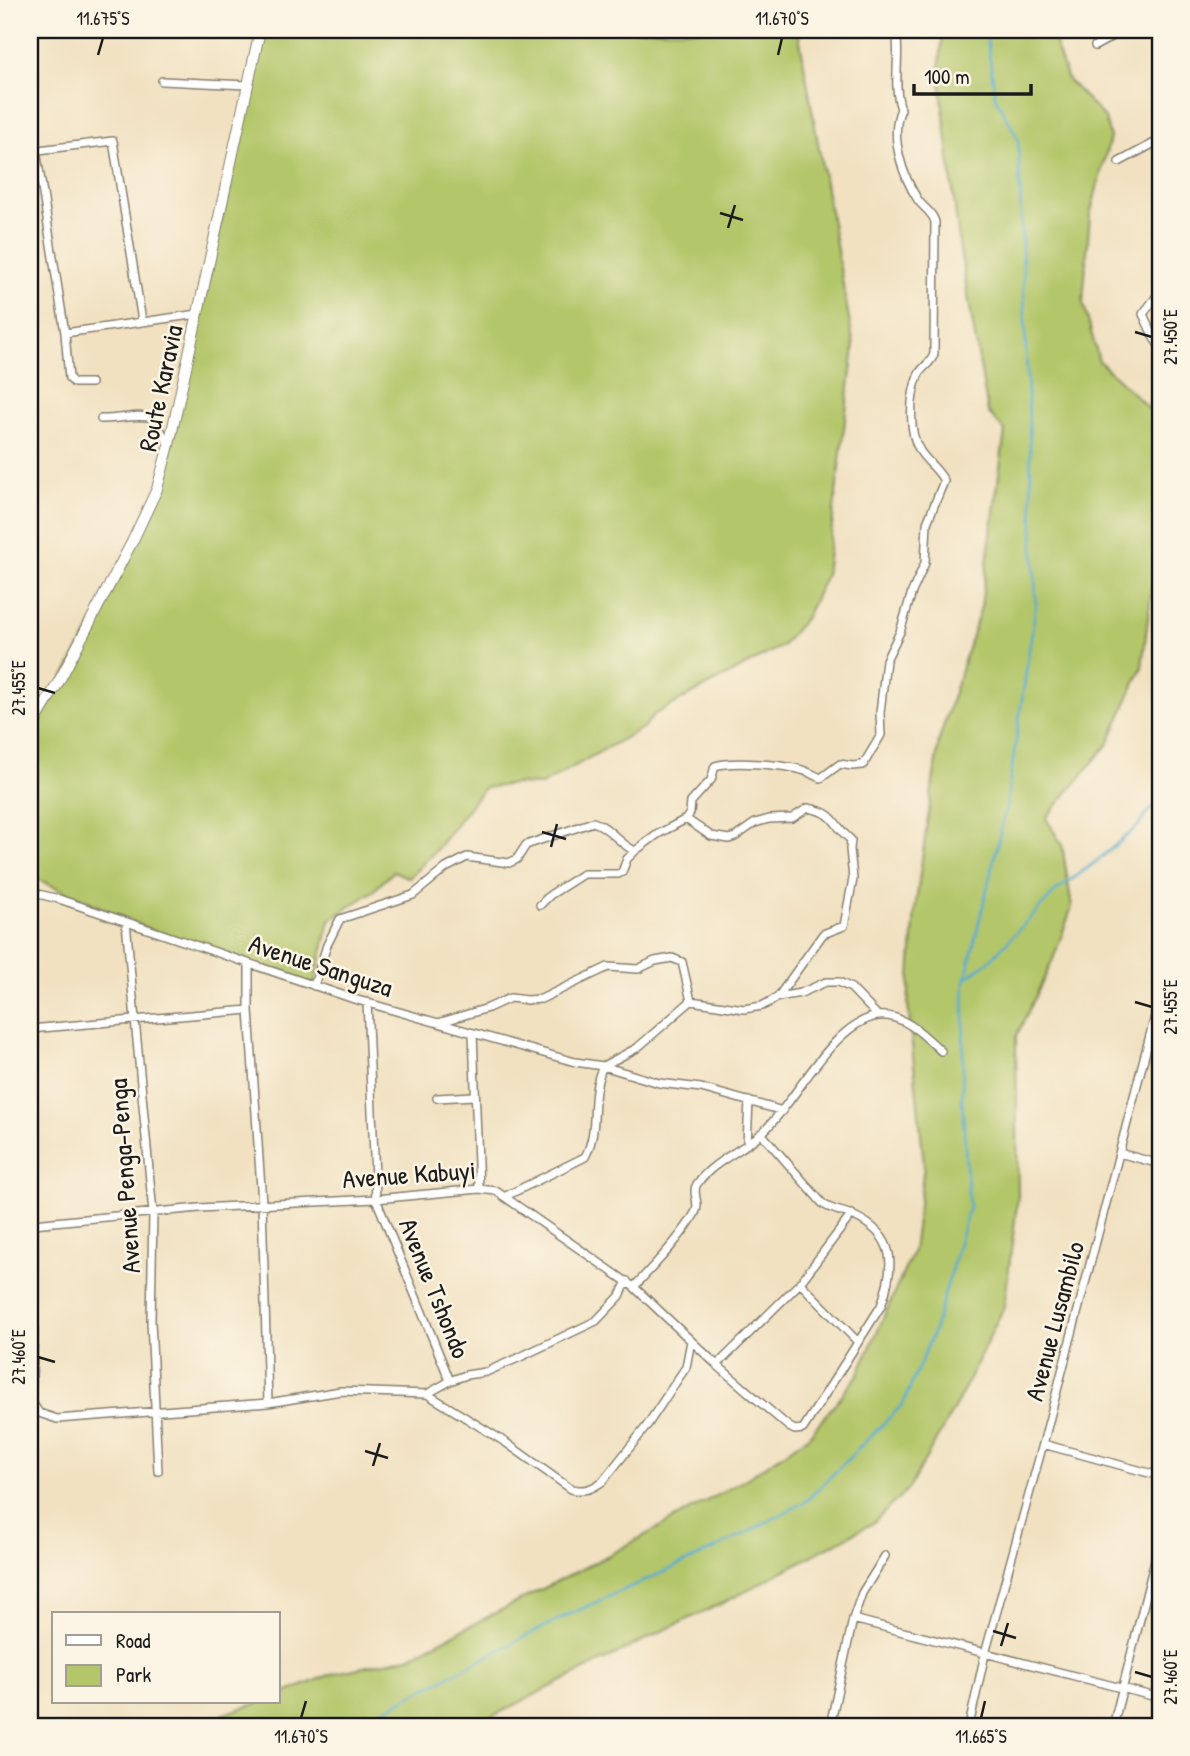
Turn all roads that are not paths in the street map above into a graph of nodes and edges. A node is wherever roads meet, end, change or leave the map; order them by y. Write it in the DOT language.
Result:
graph roads {
  1 [pos="260,30"];
  2 [pos="896,30"];
  3 [pos="1124,30"];
  4 [pos="1095,46"];
  5 [pos="162,81"];
  6 [pos="247,85"];
  7 [pos="1160,140"];
  8 [pos="33,151"];
  9 [pos="1119,162"];
  10 [pos="1160,292"];
  11 [pos="198,314"];
  12 [pos="142,321"];
  13 [pos="65,333"];
  14 [pos="1160,347"];
  15 [pos="91,383"];
  16 [pos="101,419"];
  17 [pos="169,445"];
  18 [pos="30,730"];
  19 [pos="687,819"];
  20 [pos="635,851"];
  21 [pos="30,892"];
  22 [pos="540,905"];
  23 [pos="126,922"];
  24 [pos="250,964"];
  25 [pos="314,986"];
  26 [pos="778,996"];
  27 [pos="1160,997"];
  28 [pos="691,1001"];
  29 [pos="367,1002"];
  30 [pos="248,1010"];
  31 [pos="878,1016"];
  32 [pos="134,1019"];
  33 [pos="437,1023"];
  34 [pos="30,1028"];
  35 [pos="474,1033"];
  36 [pos="941,1052"];
  37 [pos="603,1066"];
  38 [pos="474,1096"];
  39 [pos="437,1098"];
  40 [pos="749,1101"];
  41 [pos="783,1111"];
  42 [pos="761,1133"];
  43 [pos="747,1143"];
  44 [pos="1119,1153"];
  45 [pos="1160,1164"];
  46 [pos="479,1189"];
  47 [pos="30,1190"];
  48 [pos="506,1196"];
  49 [pos="376,1199"];
  50 [pos="262,1203"];
  51 [pos="153,1213"];
  52 [pos="852,1214"];
  53 [pos="33,1224"];
  54 [pos="627,1282"];
  55 [pos="800,1283"];
  56 [pos="634,1287"];
  57 [pos="31,1313"];
  58 [pos="691,1341"];
  59 [pos="858,1342"];
  60 [pos="717,1365"];
  61 [pos="450,1381"];
  62 [pos="427,1394"];
  63 [pos="268,1403"];
  64 [pos="154,1411"];
  65 [pos="1043,1444"];
  66 [pos="158,1471"];
  67 [pos="1160,1476"];
  68 [pos="1160,1540"];
  69 [pos="885,1556"];
  70 [pos="853,1619"];
  71 [pos="985,1654"];
  72 [pos="1123,1687"];
  73 [pos="1160,1698"];
  74 [pos="830,1726"];
  75 [pos="969,1726"];
  76 [pos="1113,1726"];
  1 -- 6 [label="street, Route Karavia"];
  2 -- 19 [label="street"];
  3 -- 4 [label="street"];
  5 -- 6 [label="street"];
  6 -- 11 [label="street, Route Karavia"];
  7 -- 9 [label="street"];
  8 -- 12 [label="street"];
  8 -- 13 [label="street"];
  10 -- 14 [label="street"];
  11 -- 12 [label="street"];
  11 -- 17 [label="street, Route Karavia"];
  12 -- 13 [label="street"];
  13 -- 15 [label="street"];
  16 -- 17 [label="street"];
  17 -- 18 [label="street, Route Karavia"];
  19 -- 20 [label="street"];
  19 -- 26 [label="street"];
  20 -- 22 [label="street"];
  20 -- 25 [label="street"];
  21 -- 23 [label="street, Avenue Sanguza"];
  23 -- 24 [label="street, Avenue Sanguza"];
  23 -- 32 [label="street, Avenue Penga-Penga"];
  24 -- 25 [label="street, Avenue Sanguza"];
  24 -- 30 [label="street"];
  25 -- 29 [label="street, Avenue Sanguza"];
  26 -- 28 [label="street"];
  26 -- 31 [label="street"];
  27 -- 44 [label="street, Avenue Lusambilo"];
  28 -- 33 [label="street"];
  28 -- 37 [label="street"];
  29 -- 33 [label="street, Avenue Sanguza"];
  29 -- 49 [label="street, Avenue Tshondo"];
  30 -- 32 [label="street"];
  30 -- 50 [label="street"];
  31 -- 36 [label="street"];
  31 -- 41 [label="street"];
  32 -- 34 [label="street"];
  32 -- 51 [label="street, Avenue Penga-Penga"];
  33 -- 35 [label="street, Avenue Sanguza"];
  35 -- 37 [label="street, Avenue Sanguza"];
  35 -- 38 [label="street"];
  37 -- 40 [label="street, Avenue Sanguza"];
  37 -- 48 [label="street"];
  38 -- 39 [label="street"];
  38 -- 46 [label="street"];
  40 -- 41 [label="street, Avenue Sanguza"];
  40 -- 43 [label="street"];
  41 -- 42 [label="street"];
  42 -- 43 [label="street"];
  42 -- 52 [label="street"];
  43 -- 56 [label="street"];
  44 -- 45 [label="street"];
  44 -- 65 [label="street, Avenue Lusambilo"];
  46 -- 48 [label="street, Avenue Kabuyi"];
  46 -- 49 [label="street, Avenue Kabuyi"];
  47 -- 53 [label="street"];
  48 -- 54 [label="street, Avenue Kabuyi"];
  49 -- 50 [label="street, Avenue Kabuyi"];
  49 -- 61 [label="street, Avenue Tshondo"];
  50 -- 51 [label="street, Avenue Kabuyi"];
  50 -- 63 [label="street"];
  51 -- 53 [label="street, Avenue Kabuyi"];
  51 -- 64 [label="street, Avenue Penga-Penga"];
  52 -- 55 [label="street"];
  52 -- 59 [label="street"];
  53 -- 57 [label="street"];
  54 -- 56 [label="street, Avenue Kabuyi"];
  54 -- 61 [label="street"];
  55 -- 59 [label="street"];
  55 -- 60 [label="street"];
  56 -- 58 [label="street, Avenue Kabuyi"];
  57 -- 64 [label="street"];
  58 -- 60 [label="street, Avenue Kabuyi"];
  58 -- 62 [label="street"];
  59 -- 60 [label="street, Avenue Kabuyi"];
  61 -- 62 [label="street"];
  62 -- 63 [label="street"];
  63 -- 64 [label="street"];
  64 -- 66 [label="street, Avenue Penga-Penga"];
  65 -- 67 [label="street"];
  65 -- 71 [label="street, Avenue Lusambilo"];
  68 -- 72 [label="street"];
  69 -- 70 [label="street"];
  70 -- 71 [label="street"];
  70 -- 74 [label="street"];
  71 -- 72 [label="street"];
  71 -- 75 [label="street, Avenue Lusambilo"];
  72 -- 73 [label="street"];
  72 -- 76 [label="street"];
}
